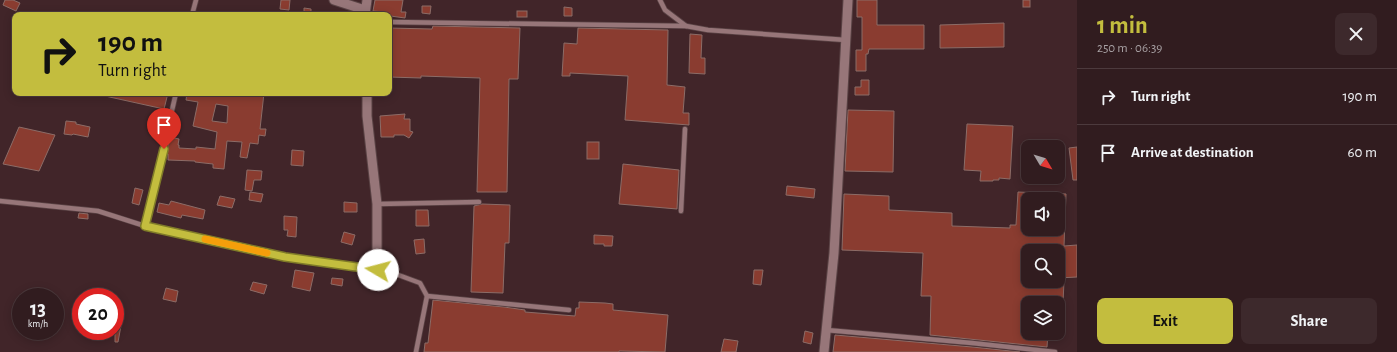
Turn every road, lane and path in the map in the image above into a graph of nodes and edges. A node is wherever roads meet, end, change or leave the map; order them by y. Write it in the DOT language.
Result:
graph roads {
  1 [pos="196,0"];
  2 [pos="334,0"];
  3 [pos="367,0"];
  4 [pos="660,0"];
  5 [pos="848,0"];
  6 [pos="193,12"];
  7 [pos="363,12"];
  8 [pos="365,12"];
  9 [pos="392,22"];
  10 [pos="686,26"];
  11 [pos="846,40"];
  12 [pos="175,96"];
  13 [pos="366,96"];
  14 [pos="686,129"];
  15 [pos="0,201"];
  16 [pos="479,202"];
  17 [pos="377,204"];
  18 [pos="681,211"];
  19 [pos="145,226"];
  20 [pos="378,270"];
  21 [pos="427,296"];
  22 [pos="569,310"];
  23 [pos="826,330"];
  24 [pos="416,352"];
  25 [pos="824,352"];
  26 [pos="1055,352"];
  1 -- 6 [label="lane"];
  2 -- 7 [label="street"];
  3 -- 8 [label="street"];
  4 -- 10 [label="lane"];
  5 -- 11 [label="street"];
  9 -- 10 [label="lane"];
  10 -- 11 [label="lane"];
  11 -- 23 [label="street"];
  12 -- 19 [label="lane"];
  13 -- 17 [label="street"];
  14 -- 18 [label="lane"];
  15 -- 19 [label="lane"];
  16 -- 17 [label="lane"];
  17 -- 20 [label="street"];
  19 -- 20 [label="lane"];
  20 -- 21 [label="lane"];
  21 -- 22 [label="lane"];
  21 -- 24 [label="lane"];
  23 -- 25 [label="street"];
  23 -- 26 [label="lane"];
}
